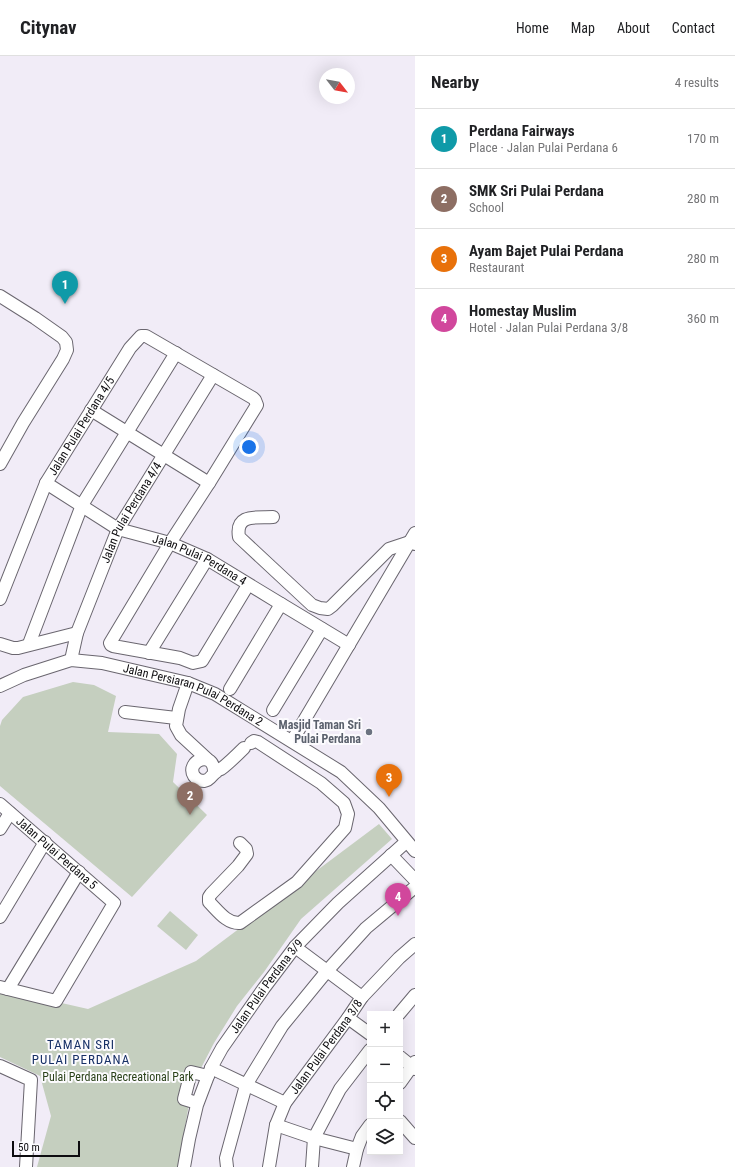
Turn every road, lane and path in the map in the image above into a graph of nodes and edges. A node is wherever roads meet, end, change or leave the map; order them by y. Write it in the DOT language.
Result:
graph roads {
  1 [pos="1,300"];
  2 [pos="176,353"];
  3 [pos="213,376"];
  4 [pos="91,410"];
  5 [pos="128,433"];
  6 [pos="164,454"];
  7 [pos="0,464"];
  8 [pos="209,482"];
  9 [pos="46,483"];
  10 [pos="82,505"];
  11 [pos="273,517"];
  12 [pos="118,529"];
  13 [pos="413,540"];
  14 [pos="170,543"];
  15 [pos="207,559"];
  16 [pos="248,584"];
  17 [pos="0,599"];
  18 [pos="280,604"];
  19 [pos="322,629"];
  20 [pos="77,633"];
  21 [pos="0,644"];
  22 [pos="29,644"];
  23 [pos="349,645"];
  24 [pos="149,653"];
  25 [pos="71,660"];
  26 [pos="188,683"];
  27 [pos="0,686"];
  28 [pos="230,689"];
  29 [pos="273,710"];
  30 [pos="125,712"];
  31 [pos="176,718"];
  32 [pos="292,741"];
  33 [pos="207,759"];
  34 [pos="214,772"];
  35 [pos="0,804"];
  36 [pos="10,813"];
  37 [pos="0,829"];
  38 [pos="44,842"];
  39 [pos="406,842"];
  40 [pos="240,843"];
  41 [pos="415,851"];
  42 [pos="391,855"];
  43 [pos="79,872"];
  44 [pos="415,880"];
  45 [pos="415,887"];
  46 [pos="0,917"];
  47 [pos="415,944"];
  48 [pos="295,947"];
  49 [pos="327,971"];
  50 [pos="4,988"];
  51 [pos="415,995"];
  52 [pos="362,997"];
  53 [pos="402,1011"];
  54 [pos="348,1018"];
  55 [pos="367,1032"];
  56 [pos="367,1054"];
  57 [pos="403,1059"];
  58 [pos="0,1066"];
  59 [pos="414,1066"];
  60 [pos="209,1072"];
  61 [pos="403,1079"];
  62 [pos="246,1085"];
  63 [pos="197,1103"];
  64 [pos="285,1103"];
  65 [pos="403,1124"];
  66 [pos="276,1125"];
  67 [pos="367,1129"];
  68 [pos="314,1138"];
  69 [pos="415,1138"];
  70 [pos="357,1149"];
  71 [pos="26,1167"];
  72 [pos="184,1167"];
  73 [pos="227,1167"];
  74 [pos="269,1167"];
  75 [pos="312,1167"];
  76 [pos="353,1167"];
  1 -- 7 [label="street"];
  2 -- 3 [label="street, Jalan Pulai Perdana 4/5"];
  2 -- 4 [label="street, Jalan Pulai Perdana 4/5"];
  2 -- 5 [label="street"];
  3 -- 6 [label="street, Jalan Pulai Perdana 4/4"];
  3 -- 8 [label="street, Jalan Pulai Perdana 4/5"];
  4 -- 5 [label="street"];
  4 -- 9 [label="street, Jalan Pulai Perdana 4/5"];
  5 -- 6 [label="street"];
  5 -- 10 [label="street"];
  6 -- 8 [label="street"];
  6 -- 12 [label="street, Jalan Pulai Perdana 4/4"];
  8 -- 14 [label="street"];
  9 -- 10 [label="street, Jalan Pulai Perdana 4"];
  9 -- 17 [label="street, Jalan Pulai Perdana 4/5"];
  10 -- 12 [label="street, Jalan Pulai Perdana 4"];
  10 -- 22 [label="street"];
  11 -- 13 [label="street"];
  12 -- 14 [label="street, Jalan Pulai Perdana 4"];
  12 -- 20 [label="street, Jalan Pulai Perdana 4/4"];
  13 -- 23 [label="street"];
  14 -- 15 [label="street, Jalan Pulai Perdana 4"];
  14 -- 24 [label="street"];
  15 -- 16 [label="street, Jalan Pulai Perdana 4"];
  15 -- 24 [label="street"];
  16 -- 18 [label="street, Jalan Pulai Perdana 4"];
  16 -- 24 [label="street"];
  18 -- 19 [label="street, Jalan Pulai Perdana 4"];
  18 -- 28 [label="street"];
  19 -- 23 [label="street, Jalan Pulai Perdana 4"];
  19 -- 29 [label="street"];
  20 -- 22 [label="street"];
  20 -- 25 [label="street, Jalan Pulai Perdana 4/4"];
  21 -- 22 [label="street"];
  23 -- 32 [label="street"];
  25 -- 26 [label="street, Jalan Persiaran Pulai Perdana 2"];
  25 -- 27 [label="street, Jalan Persiaran Pulai Perdana 2"];
  26 -- 31 [label="street"];
  26 -- 32 [label="street, Jalan Persiaran Pulai Perdana 2"];
  30 -- 31 [label="street"];
  31 -- 33 [label="street"];
  32 -- 39 [label="street, Jalan Persiaran Pulai Perdana 2"];
  33 -- 34 [label="street"];
  33 -- 34 [label="street"];
  34 -- 40 [label="street"];
  35 -- 36 [label="street, Jalan Pulai Perdana 5"];
  36 -- 37 [label="street"];
  36 -- 38 [label="street, Jalan Pulai Perdana 5"];
  38 -- 43 [label="street, Jalan Pulai Perdana 5"];
  38 -- 46 [label="street"];
  39 -- 41 [label="street, Jalan Persiaran Pulai Perdana 2"];
  39 -- 42 [label="street, Jalan Pulai Perdana 3/9"];
  42 -- 44 [label="street"];
  42 -- 48 [label="street, Jalan Pulai Perdana 3/9"];
  43 -- 50 [label="street"];
  43 -- 50 [label="street, Jalan Pulai Perdana 5"];
  45 -- 49 [label="street"];
  47 -- 52 [label="street, Jalan Pulai Perdana 3/8"];
  48 -- 49 [label="street"];
  48 -- 60 [label="street, Jalan Pulai Perdana 3/9"];
  49 -- 52 [label="street"];
  49 -- 62 [label="street"];
  51 -- 53 [label="street"];
  52 -- 54 [label="street, Jalan Pulai Perdana 3/8"];
  54 -- 55 [label="street"];
  54 -- 64 [label="street, Jalan Pulai Perdana 3/8"];
  56 -- 68 [label="street"];
  57 -- 59 [label="street"];
  58 -- 71 [label="street"];
  59 -- 61 [label="street"];
  60 -- 62 [label="street"];
  60 -- 63 [label="street, Jalan Pulai Perdana 3/9"];
  60 -- 63 [label="street"];
  62 -- 64 [label="street"];
  62 -- 73 [label="street"];
  63 -- 72 [label="street, Jalan Pulai Perdana 3/9"];
  64 -- 66 [label="street, Jalan Pulai Perdana 3/8"];
  65 -- 69 [label="street"];
  66 -- 68 [label="street"];
  66 -- 74 [label="street, Jalan Pulai Perdana 3/8"];
  67 -- 70 [label="street"];
  68 -- 70 [label="street"];
  68 -- 75 [label="street"];
  70 -- 76 [label="street"];
}
